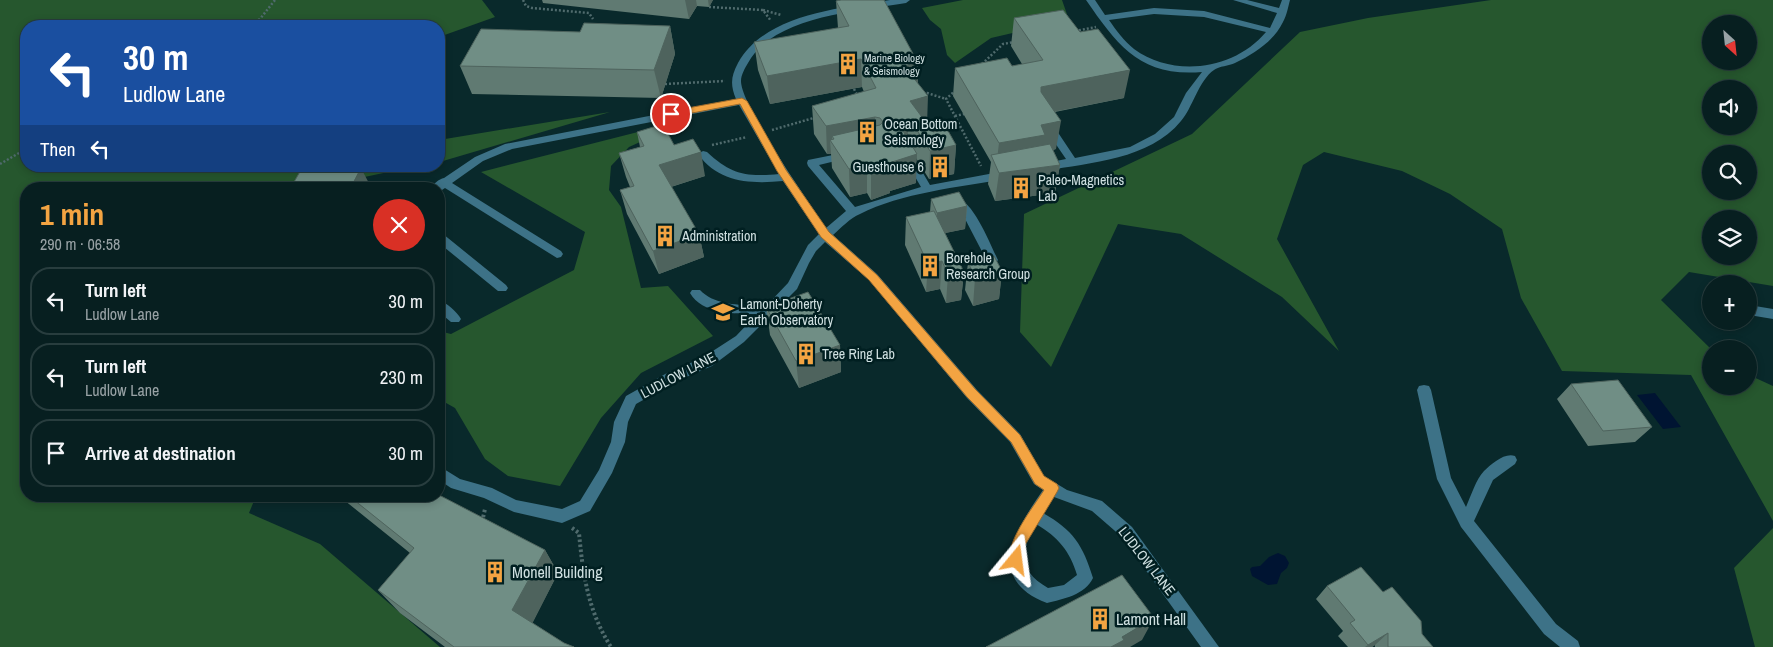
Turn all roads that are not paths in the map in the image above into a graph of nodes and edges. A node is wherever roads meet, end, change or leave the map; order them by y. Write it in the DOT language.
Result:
graph roads {
  1 [pos="906,0"];
  2 [pos="1090,0"];
  3 [pos="1237,0"];
  4 [pos="1286,0"];
  5 [pos="1282,12"];
  6 [pos="1106,21"];
  7 [pos="1272,31"];
  8 [pos="1210,68"];
  9 [pos="742,101"];
  10 [pos="1043,119"];
  11 [pos="858,153"];
  12 [pos="703,154"];
  13 [pos="909,158"];
  14 [pos="1073,162"];
  15 [pos="1035,169"];
  16 [pos="1016,173"];
  17 [pos="785,177"];
  18 [pos="444,182"];
  19 [pos="445,189"];
  20 [pos="931,189"];
  21 [pos="853,212"];
  22 [pos="825,234"];
  23 [pos="445,242"];
  24 [pos="557,254"];
  25 [pos="992,260"];
  26 [pos="502,288"];
  27 [pos="696,293"];
  28 [pos="770,309"];
  29 [pos="445,310"];
  30 [pos="1757,310"];
  31 [pos="1773,314"];
  32 [pos="455,319"];
  33 [pos="1424,390"];
  34 [pos="1510,460"];
  35 [pos="445,476"];
  36 [pos="1052,488"];
  37 [pos="1034,515"];
  38 [pos="1466,522"];
  39 [pos="1211,647"];
  40 [pos="1572,647"];
  1 -- 9 [label="street, LUDLOW LANE"];
  2 -- 6 [label="street"];
  3 -- 5 [label="street"];
  4 -- 5 [label="street"];
  5 -- 7 [label="street"];
  6 -- 7 [label="street"];
  6 -- 8 [label="street"];
  7 -- 8 [label="street"];
  8 -- 14 [label="street"];
  9 -- 17 [label="street, LUDLOW LANE"];
  9 -- 18 [label="street"];
  10 -- 14 [label="street"];
  11 -- 21 [label="street"];
  12 -- 17 [label="street"];
  13 -- 20 [label="street"];
  14 -- 15 [label="street"];
  16 -- 20 [label="street"];
  17 -- 22 [label="street, LUDLOW LANE"];
  19 -- 24 [label="street"];
  20 -- 21 [label="street"];
  20 -- 25 [label="street"];
  21 -- 22 [label="street"];
  22 -- 28 [label="street, LUDLOW LANE"];
  22 -- 36 [label="street, LUDLOW LANE"];
  23 -- 26 [label="street"];
  27 -- 28 [label="street"];
  28 -- 35 [label="street, LUDLOW LANE"];
  29 -- 32 [label="street"];
  30 -- 31 [label="street"];
  33 -- 38 [label="street"];
  34 -- 38 [label="street"];
  36 -- 37 [label="street"];
  36 -- 39 [label="street, LUDLOW LANE"];
  37 -- 37 [label="street"];
  38 -- 40 [label="street"];
}
